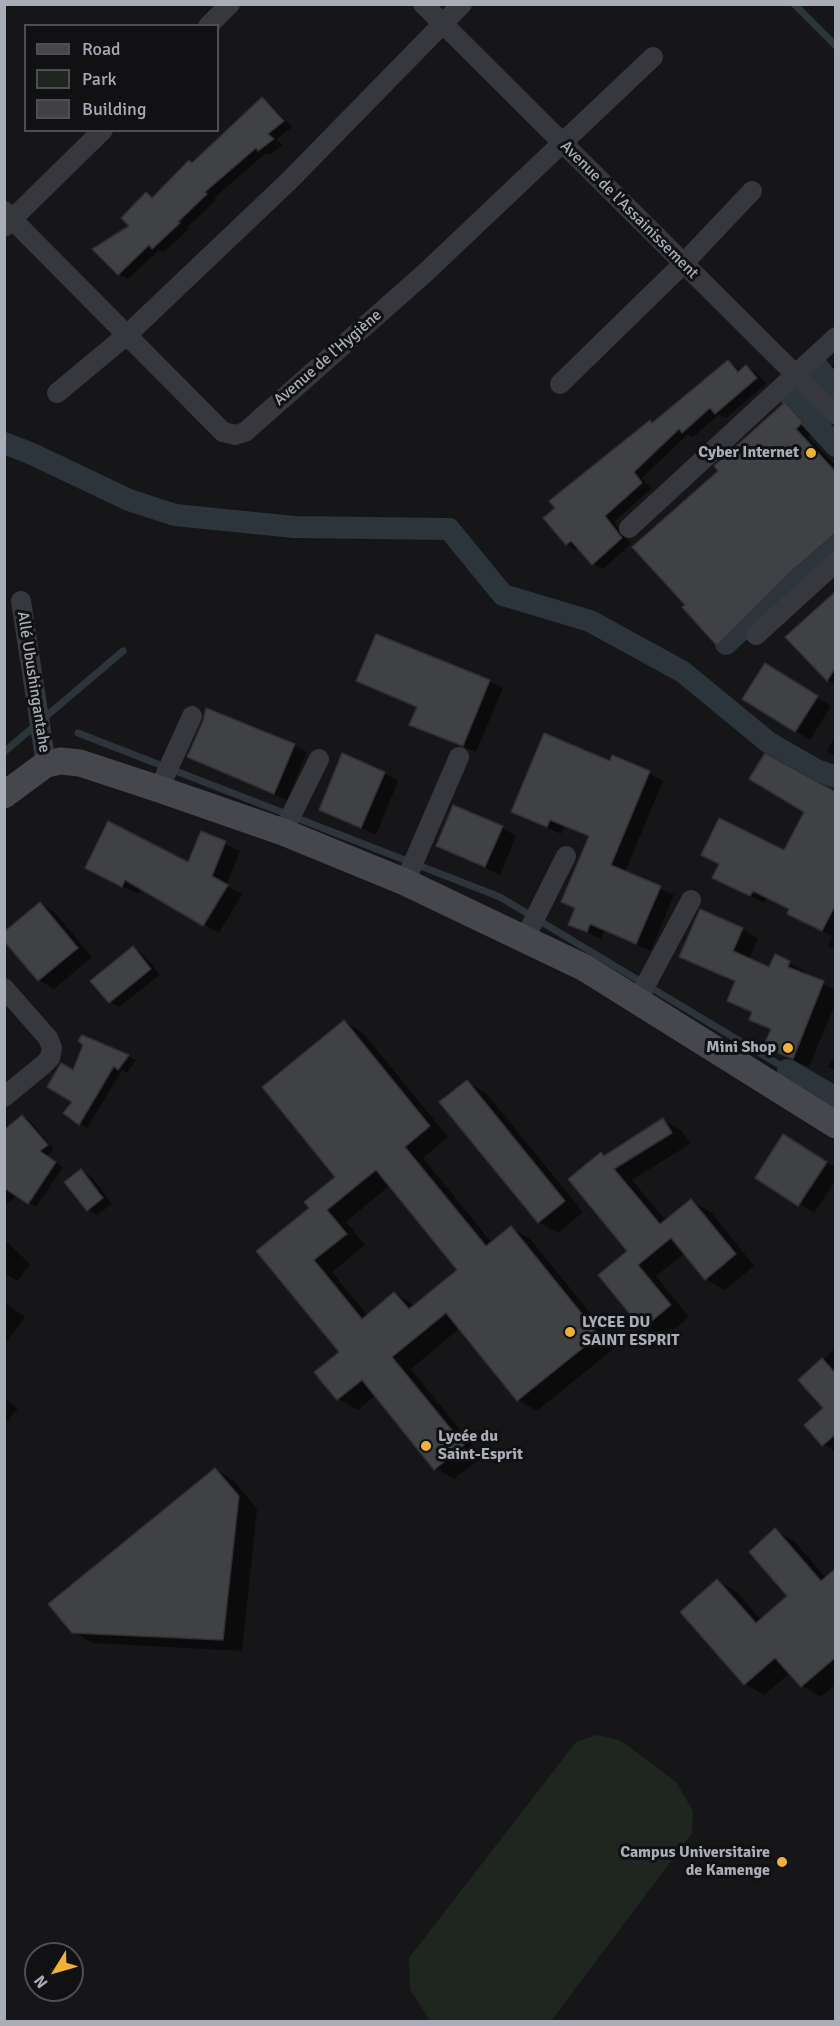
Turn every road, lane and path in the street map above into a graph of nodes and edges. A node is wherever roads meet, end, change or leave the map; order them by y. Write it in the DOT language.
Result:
graph roads {
  1 [pos="230,4"];
  2 [pos="423,4"];
  3 [pos="462,4"];
  4 [pos="210,24"];
  5 [pos="442,25"];
  6 [pos="653,57"];
  7 [pos="101,132"];
  8 [pos="562,142"];
  9 [pos="752,191"];
  10 [pos="7,219"];
  11 [pos="683,264"];
  12 [pos="128,334"];
  13 [pos="836,337"];
  14 [pos="796,374"];
  15 [pos="560,384"];
  16 [pos="57,393"];
  17 [pos="836,415"];
  18 [pos="628,528"];
  19 [pos="836,562"];
  20 [pos="21,601"];
  21 [pos="756,635"];
  22 [pos="192,716"];
  23 [pos="459,757"];
  24 [pos="319,759"];
  25 [pos="46,764"];
  26 [pos="159,789"];
  27 [pos="4,795"];
  28 [pos="283,832"];
  29 [pos="566,855"];
  30 [pos="405,882"];
  31 [pos="691,900"];
  32 [pos="525,938"];
  33 [pos="4,988"];
  34 [pos="637,1001"];
  35 [pos="4,1097"];
  36 [pos="836,1125"];
  1 -- 4 [label="street"];
  2 -- 5 [label="street, Avenue de l'Assainissement"];
  3 -- 5 [label="street"];
  5 -- 8 [label="street, Avenue de l'Assainissement"];
  5 -- 12 [label="street"];
  6 -- 8 [label="street, Avenue de l'Hygiène"];
  7 -- 10 [label="street"];
  8 -- 11 [label="street, Avenue de l'Assainissement"];
  8 -- 12 [label="street, Avenue de l'Hygiène"];
  9 -- 11 [label="street"];
  10 -- 12 [label="street, Avenue de l'Hygiène"];
  11 -- 14 [label="street, Avenue de l'Assainissement"];
  11 -- 15 [label="street"];
  12 -- 16 [label="street"];
  13 -- 14 [label="street"];
  14 -- 17 [label="street, Avenue de l'Assainissement"];
  14 -- 18 [label="street"];
  19 -- 21 [label="street"];
  20 -- 25 [label="street, Allé Ubushingantahe"];
  22 -- 26 [label="street"];
  23 -- 30 [label="street"];
  24 -- 28 [label="street"];
  25 -- 26 [label="street"];
  25 -- 27 [label="street"];
  26 -- 28 [label="street"];
  28 -- 30 [label="street"];
  29 -- 32 [label="street"];
  30 -- 32 [label="street"];
  31 -- 34 [label="street"];
  32 -- 34 [label="street"];
  33 -- 35 [label="street"];
  34 -- 36 [label="street"];
}
